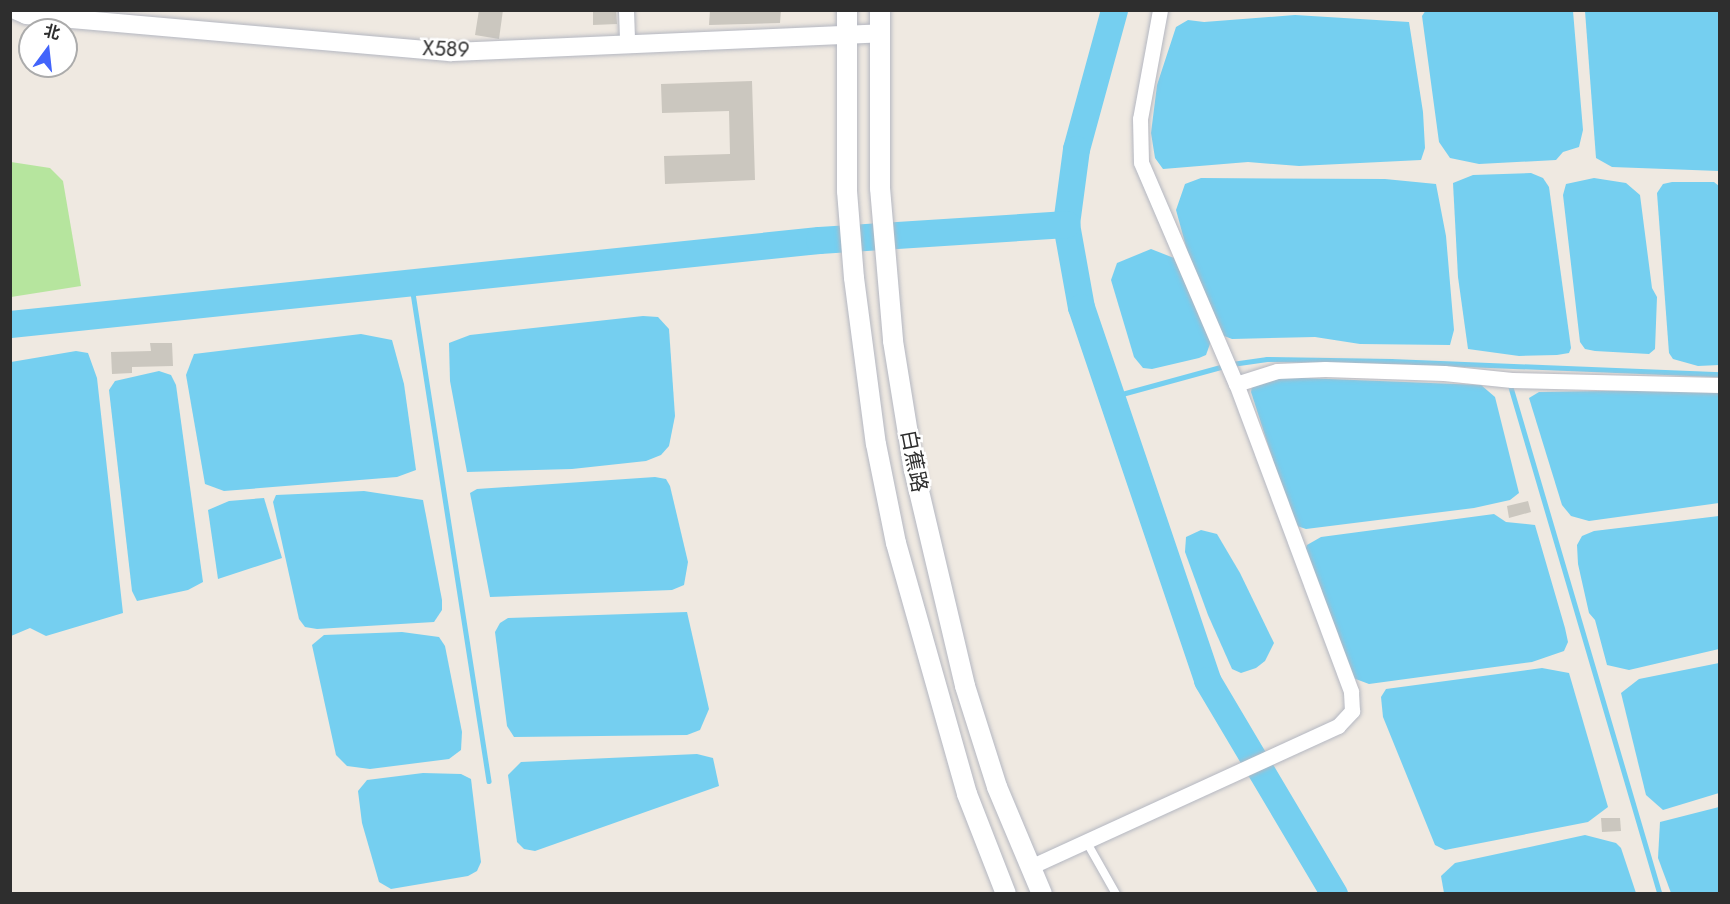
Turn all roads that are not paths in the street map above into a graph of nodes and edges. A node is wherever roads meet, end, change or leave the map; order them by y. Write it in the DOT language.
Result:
graph roads {
  1 [pos="15,10"];
  2 [pos="626,10"];
  3 [pos="847,10"];
  4 [pos="880,10"];
  5 [pos="1160,10"];
  6 [pos="879,33"];
  7 [pos="848,34"];
  8 [pos="627,44"];
  9 [pos="1234,379"];
  10 [pos="1719,385"];
  11 [pos="1086,841"];
  12 [pos="1030,867"];
  13 [pos="1005,894"];
  14 [pos="1042,894"];
  15 [pos="1116,894"];
  1 -- 8 [label="street, X589 / X589"];
  2 -- 8 [label="street"];
  3 -- 7 [label="main road, 白蕉路"];
  4 -- 6 [label="main road, 白蕉路"];
  5 -- 9 [label="street"];
  6 -- 7 [label="street, X589 / X589"];
  6 -- 12 [label="main road, 白蕉路"];
  7 -- 8 [label="street, X589 / X589"];
  7 -- 13 [label="main road, 白蕉路"];
  9 -- 10 [label="street"];
  9 -- 11 [label="street"];
  11 -- 12 [label="street"];
  11 -- 15 [label="lane"];
  12 -- 14 [label="main road, 白蕉路"];
}
